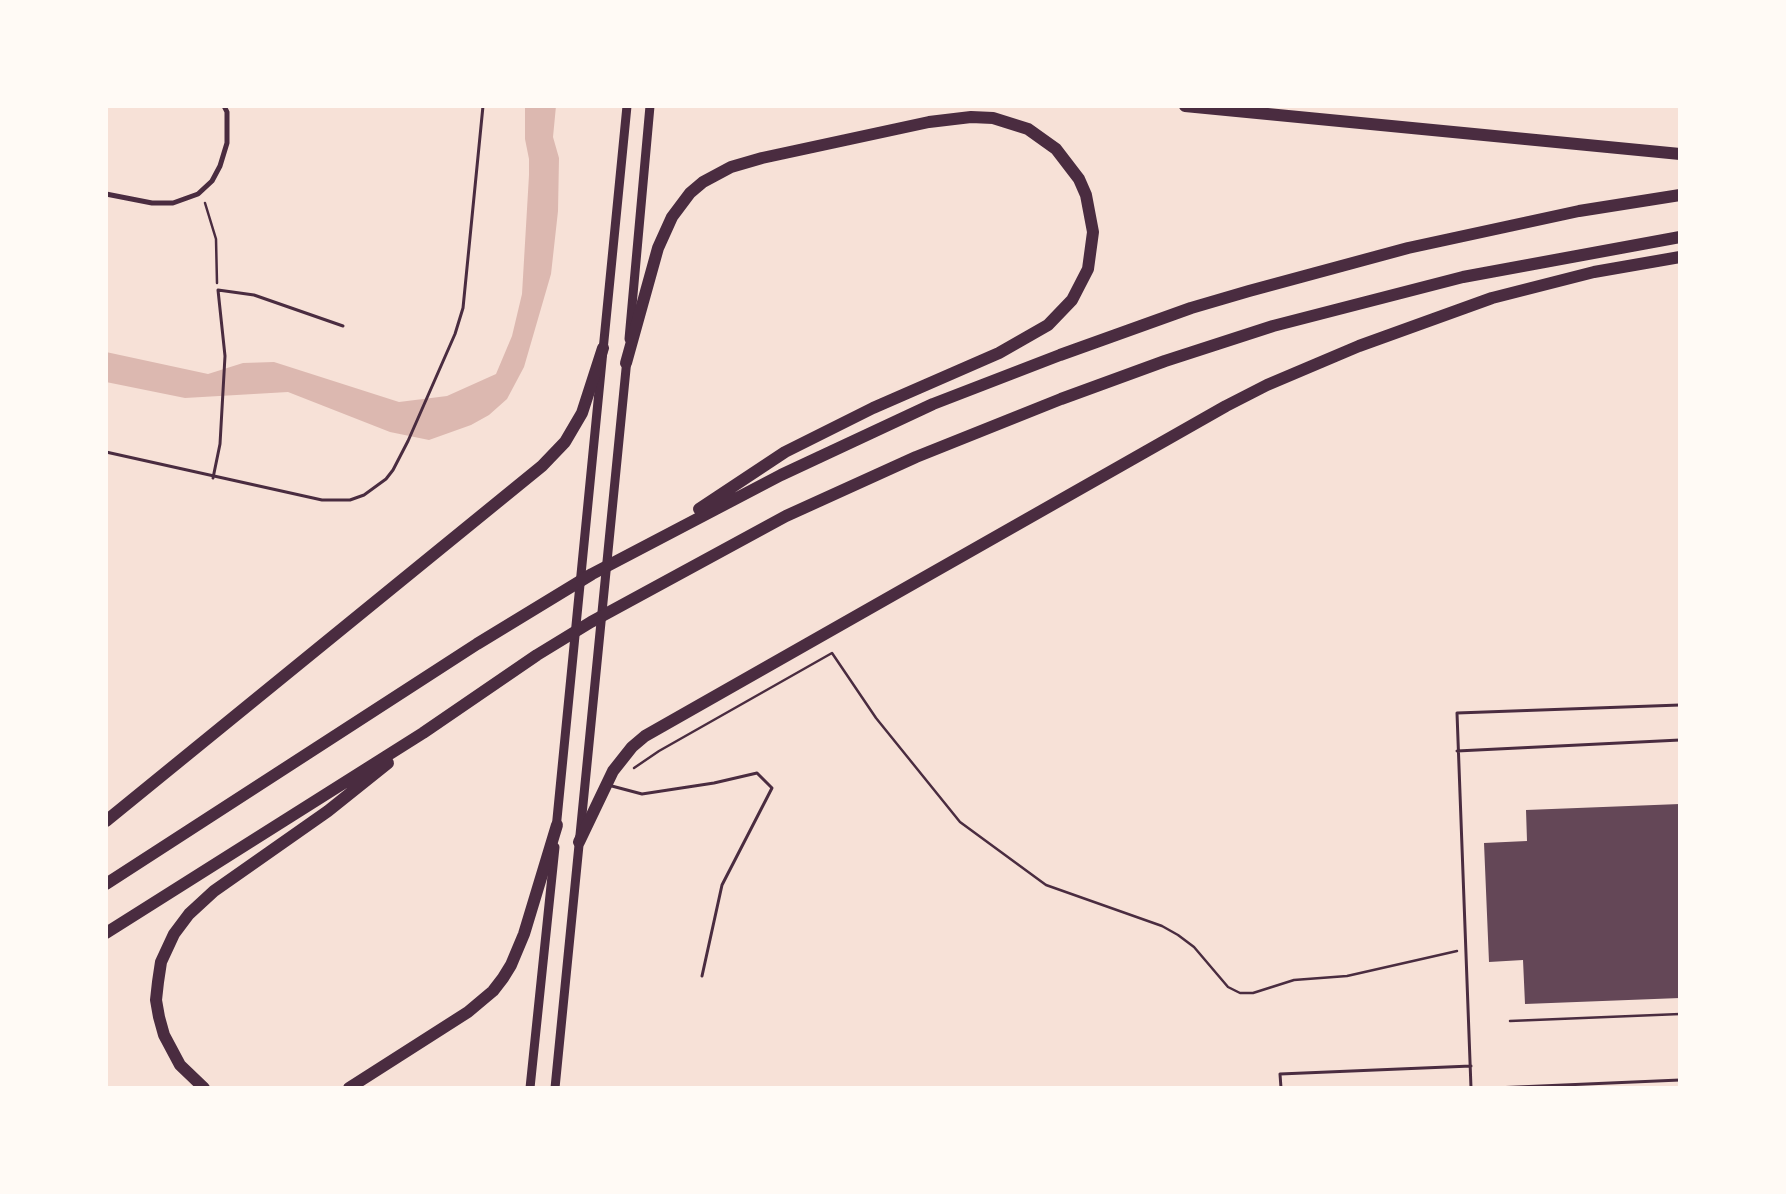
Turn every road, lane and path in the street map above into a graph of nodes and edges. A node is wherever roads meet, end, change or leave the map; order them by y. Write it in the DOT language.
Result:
graph roads {
  1 [pos="224,106"];
  2 [pos="483,106"];
  3 [pos="627,106"];
  4 [pos="650,106"];
  5 [pos="1185,106"];
  6 [pos="1680,154"];
  7 [pos="106,194"];
  8 [pos="1680,195"];
  9 [pos="205,203"];
  10 [pos="1680,237"];
  11 [pos="1680,257"];
  12 [pos="218,290"];
  13 [pos="344,326"];
  14 [pos="604,348"];
  15 [pos="626,363"];
  16 [pos="106,452"];
  17 [pos="213,478"];
  18 [pos="648,543"];
  19 [pos="1680,705"];
  20 [pos="423,733"];
  21 [pos="1680,740"];
  22 [pos="1457,751"];
  23 [pos="628,762"];
  24 [pos="605,785"];
  25 [pos="106,821"];
  26 [pos="557,825"];
  27 [pos="579,842"];
  28 [pos="106,884"];
  29 [pos="106,933"];
  30 [pos="1466,950"];
  31 [pos="702,976"];
  32 [pos="1680,1014"];
  33 [pos="1510,1021"];
  34 [pos="1471,1066"];
  35 [pos="1680,1080"];
  36 [pos="204,1088"];
  37 [pos="349,1088"];
  38 [pos="530,1088"];
  39 [pos="554,1088"];
  40 [pos="1281,1088"];
  41 [pos="1471,1088"];
  42 [pos="1494,1088"];
  1 -- 7 [label="street"];
  2 -- 17 [label="lane"];
  3 -- 14 [label="street"];
  4 -- 15 [label="street"];
  5 -- 6 [label="highway"];
  8 -- 18 [label="highway"];
  9 -- 12 [label="path"];
  10 -- 20 [label="highway"];
  11 -- 24 [label="highway"];
  12 -- 13 [label="lane"];
  12 -- 17 [label="lane"];
  14 -- 25 [label="highway"];
  14 -- 26 [label="street"];
  15 -- 18 [label="highway"];
  15 -- 27 [label="street"];
  16 -- 17 [label="lane"];
  18 -- 28 [label="highway"];
  19 -- 22 [label="lane"];
  20 -- 29 [label="highway"];
  20 -- 36 [label="highway"];
  21 -- 22 [label="lane"];
  22 -- 30 [label="lane"];
  23 -- 30 [label="path"];
  24 -- 27 [label="highway"];
  24 -- 31 [label="lane"];
  26 -- 37 [label="highway"];
  26 -- 38 [label="street"];
  27 -- 39 [label="street"];
  30 -- 34 [label="lane"];
  32 -- 33 [label="path"];
  34 -- 40 [label="lane"];
  34 -- 41 [label="lane"];
  35 -- 42 [label="lane"];
}
